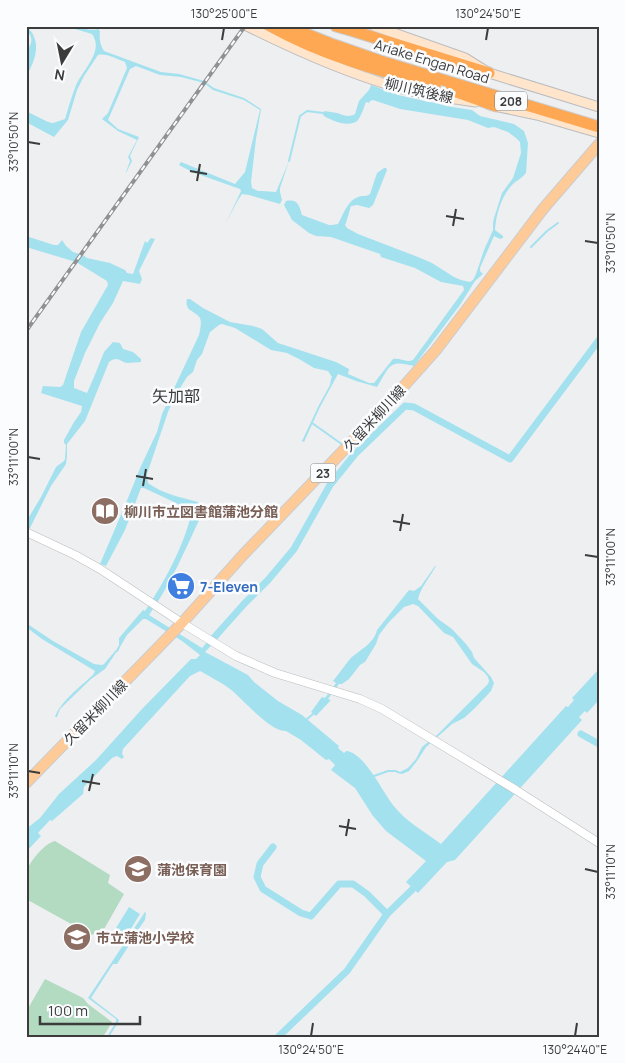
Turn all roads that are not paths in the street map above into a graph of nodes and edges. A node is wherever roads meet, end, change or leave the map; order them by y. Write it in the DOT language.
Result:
graph roads {
  1 [pos="246,26"];
  2 [pos="270,26"];
  3 [pos="336,26"];
  4 [pos="374,26"];
  5 [pos="290,33"];
  6 [pos="424,73"];
  7 [pos="489,73"];
  8 [pos="496,106"];
  9 [pos="599,107"];
  10 [pos="599,123"];
  11 [pos="599,126"];
  12 [pos="599,133"];
  13 [pos="599,144"];
  14 [pos="26,532"];
  15 [pos="182,623"];
  16 [pos="26,784"];
  17 [pos="599,842"];
  1 -- 5 [label="main road"];
  2 -- 5 [label="highway"];
  3 -- 7 [label="highway"];
  4 -- 7 [label="main road"];
  5 -- 6 [label="highway, Ariake Engan Road / 208"];
  5 -- 8 [label="highway"];
  6 -- 10 [label="highway, Ariake Engan Road / 208"];
  6 -- 11 [label="highway, Ariake Engan Road / 208"];
  7 -- 9 [label="main road"];
  8 -- 12 [label="main road"];
  13 -- 15 [label="main road, 久留米柳川線 / 23"];
  14 -- 15 [label="street"];
  15 -- 16 [label="main road, 久留米柳川線 / 23"];
  15 -- 17 [label="street"];
}
